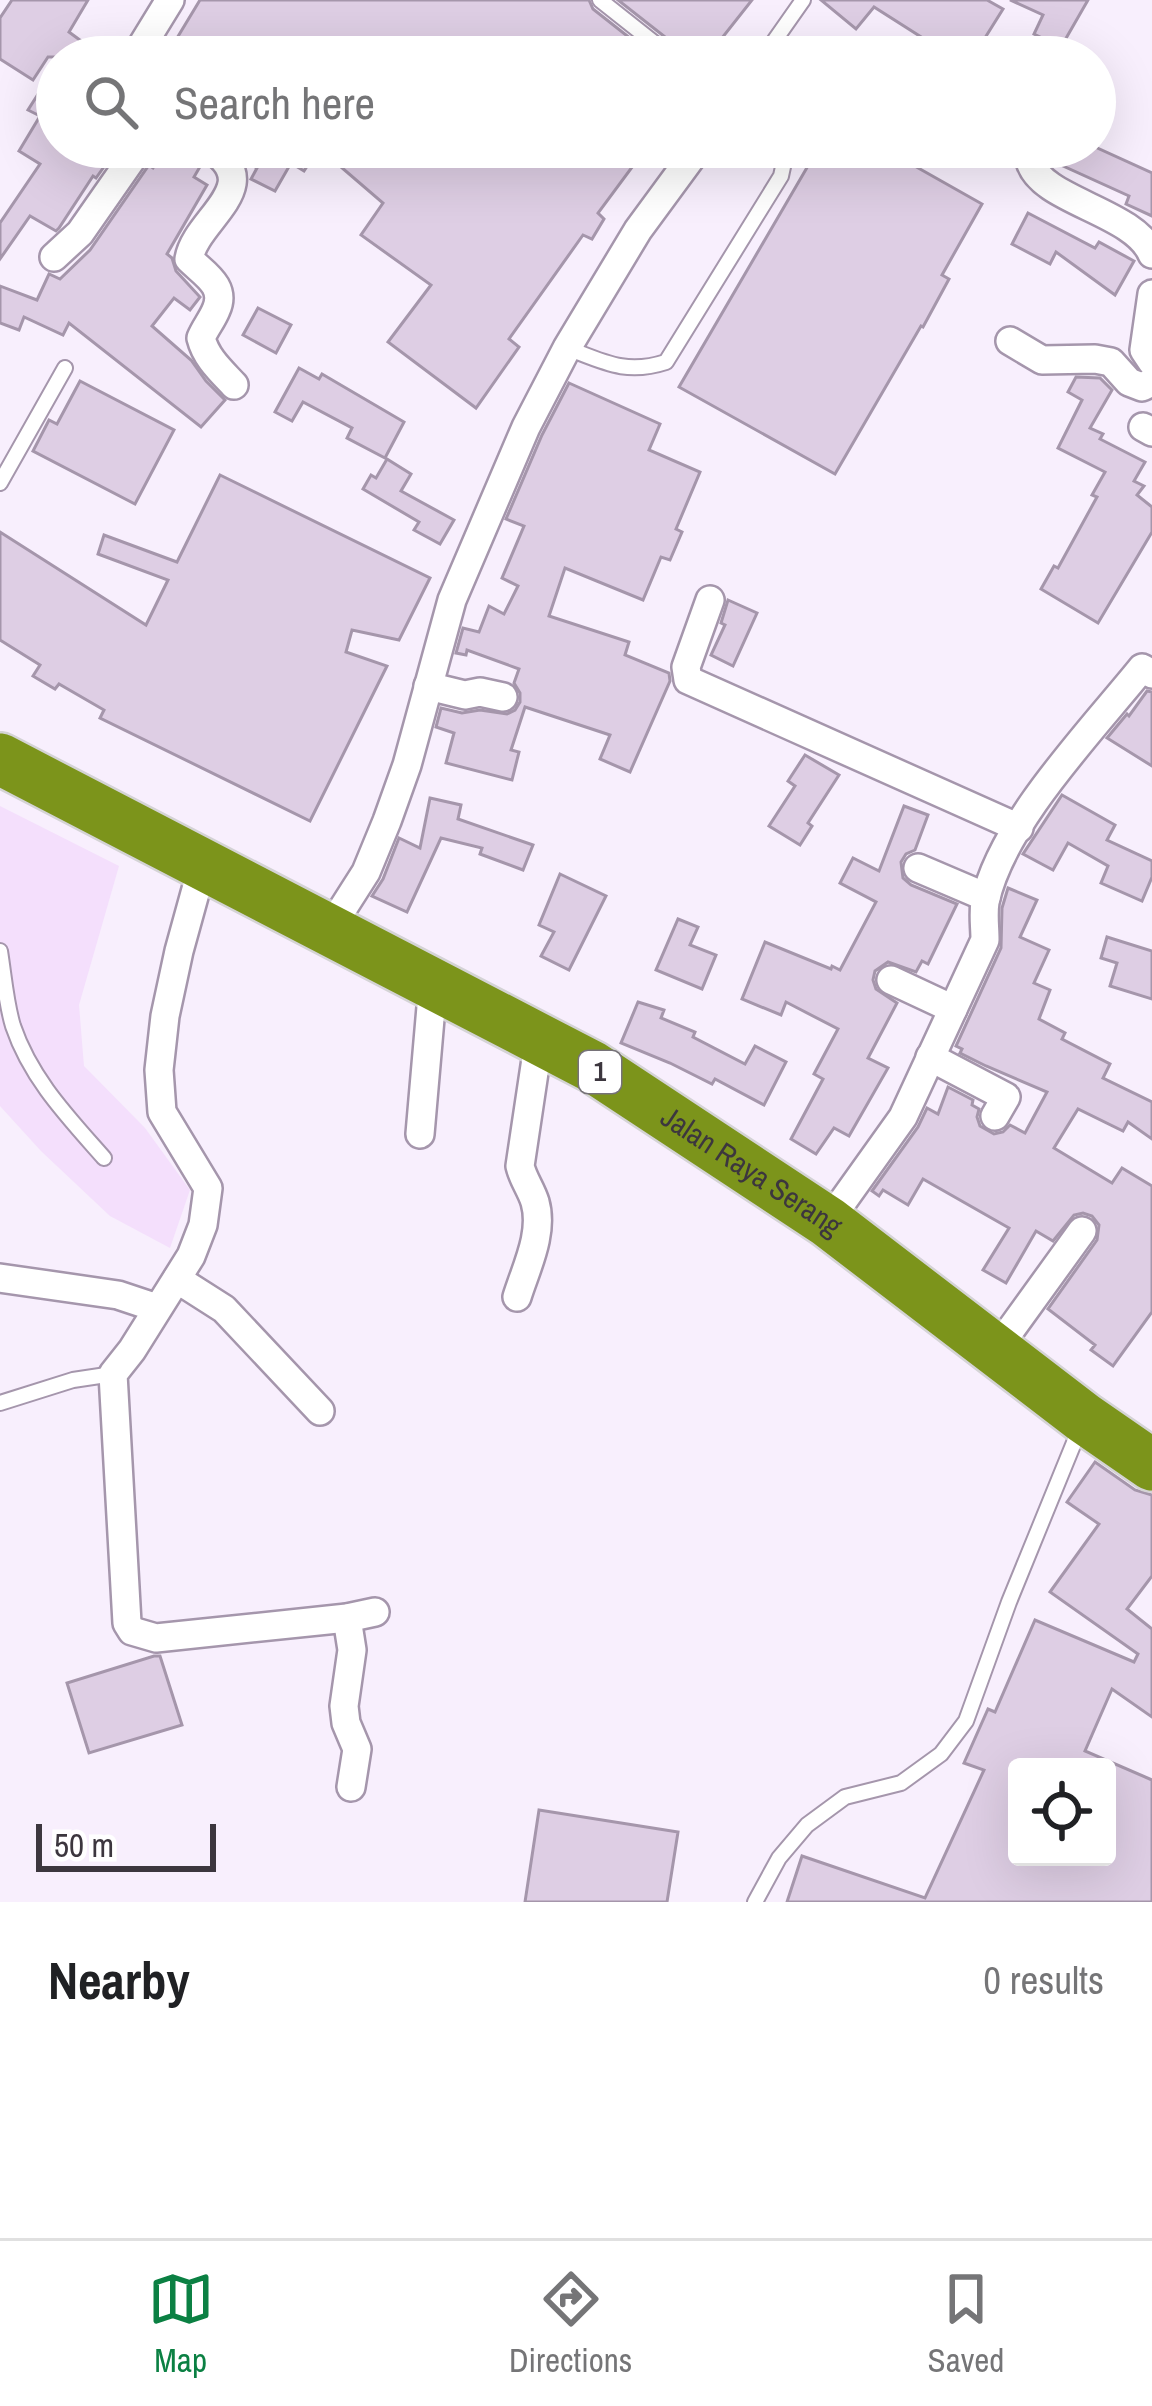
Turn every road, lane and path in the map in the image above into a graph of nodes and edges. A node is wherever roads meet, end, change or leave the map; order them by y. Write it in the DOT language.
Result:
graph roads {
  1 [pos="170,0"];
  2 [pos="600,0"];
  3 [pos="803,0"];
  4 [pos="148,36"];
  5 [pos="645,36"];
  6 [pos="778,36"];
  7 [pos="125,168"];
  8 [pos="229,168"];
  9 [pos="684,168"];
  10 [pos="783,168"];
  11 [pos="1032,168"];
  12 [pos="1152,254"];
  13 [pos="55,257"];
  14 [pos="1152,294"];
  15 [pos="1010,341"];
  16 [pos="567,348"];
  17 [pos="1152,362"];
  18 [pos="65,368"];
  19 [pos="1152,382"];
  20 [pos="234,385"];
  21 [pos="0,483"];
  22 [pos="710,600"];
  23 [pos="1149,665"];
  24 [pos="428,686"];
  25 [pos="503,697"];
  26 [pos="0,759"];
  27 [pos="1019,828"];
  28 [pos="203,864"];
  29 [pos="918,868"];
  30 [pos="986,897"];
  31 [pos="329,930"];
  32 [pos="0,951"];
  33 [pos="891,980"];
  34 [pos="433,984"];
  35 [pos="953,1009"];
  36 [pos="539,1039"];
  37 [pos="930,1057"];
  38 [pos="995,1116"];
  39 [pos="420,1134"];
  40 [pos="104,1158"];
  41 [pos="828,1222"];
  42 [pos="1082,1231"];
  43 [pos="0,1278"];
  44 [pos="177,1279"];
  45 [pos="517,1297"];
  46 [pos="157,1308"];
  47 [pos="996,1351"];
  48 [pos="113,1374"];
  49 [pos="0,1402"];
  50 [pos="320,1411"];
  51 [pos="1084,1418"];
  52 [pos="1152,1465"];
  53 [pos="351,1787"];
  54 [pos="755,1902"];
  1 -- 4 [label="street"];
  2 -- 5 [label="lane"];
  3 -- 6 [label="lane"];
  7 -- 13 [label="street"];
  8 -- 20 [label="street"];
  9 -- 16 [label="street"];
  10 -- 16 [label="lane"];
  11 -- 12 [label="street"];
  14 -- 17 [label="street"];
  15 -- 19 [label="street"];
  16 -- 24 [label="street"];
  18 -- 21 [label="lane"];
  22 -- 27 [label="street"];
  23 -- 27 [label="street"];
  24 -- 25 [label="street"];
  24 -- 31 [label="street"];
  26 -- 28 [label="highway, Jalan Raya Serang / 1"];
  27 -- 30 [label="street"];
  28 -- 31 [label="highway, Jalan Raya Serang / 1"];
  28 -- 44 [label="street"];
  29 -- 30 [label="street"];
  30 -- 35 [label="street"];
  31 -- 34 [label="highway, Jalan Raya Serang / 1"];
  32 -- 40 [label="lane"];
  33 -- 35 [label="street"];
  34 -- 36 [label="highway, Jalan Raya Serang / 1"];
  34 -- 39 [label="street"];
  35 -- 37 [label="street"];
  36 -- 41 [label="highway, Jalan Raya Serang / 1"];
  36 -- 45 [label="street"];
  37 -- 38 [label="street"];
  37 -- 41 [label="street"];
  41 -- 47 [label="highway, Jalan Raya Serang / 1"];
  42 -- 47 [label="street"];
  43 -- 46 [label="street"];
  44 -- 46 [label="street"];
  44 -- 50 [label="street"];
  46 -- 48 [label="street"];
  47 -- 51 [label="highway, Jalan Raya Serang / 1"];
  48 -- 49 [label="lane"];
  48 -- 53 [label="street"];
  51 -- 52 [label="highway, Jalan Raya Serang / 1"];
  51 -- 54 [label="lane"];
}
